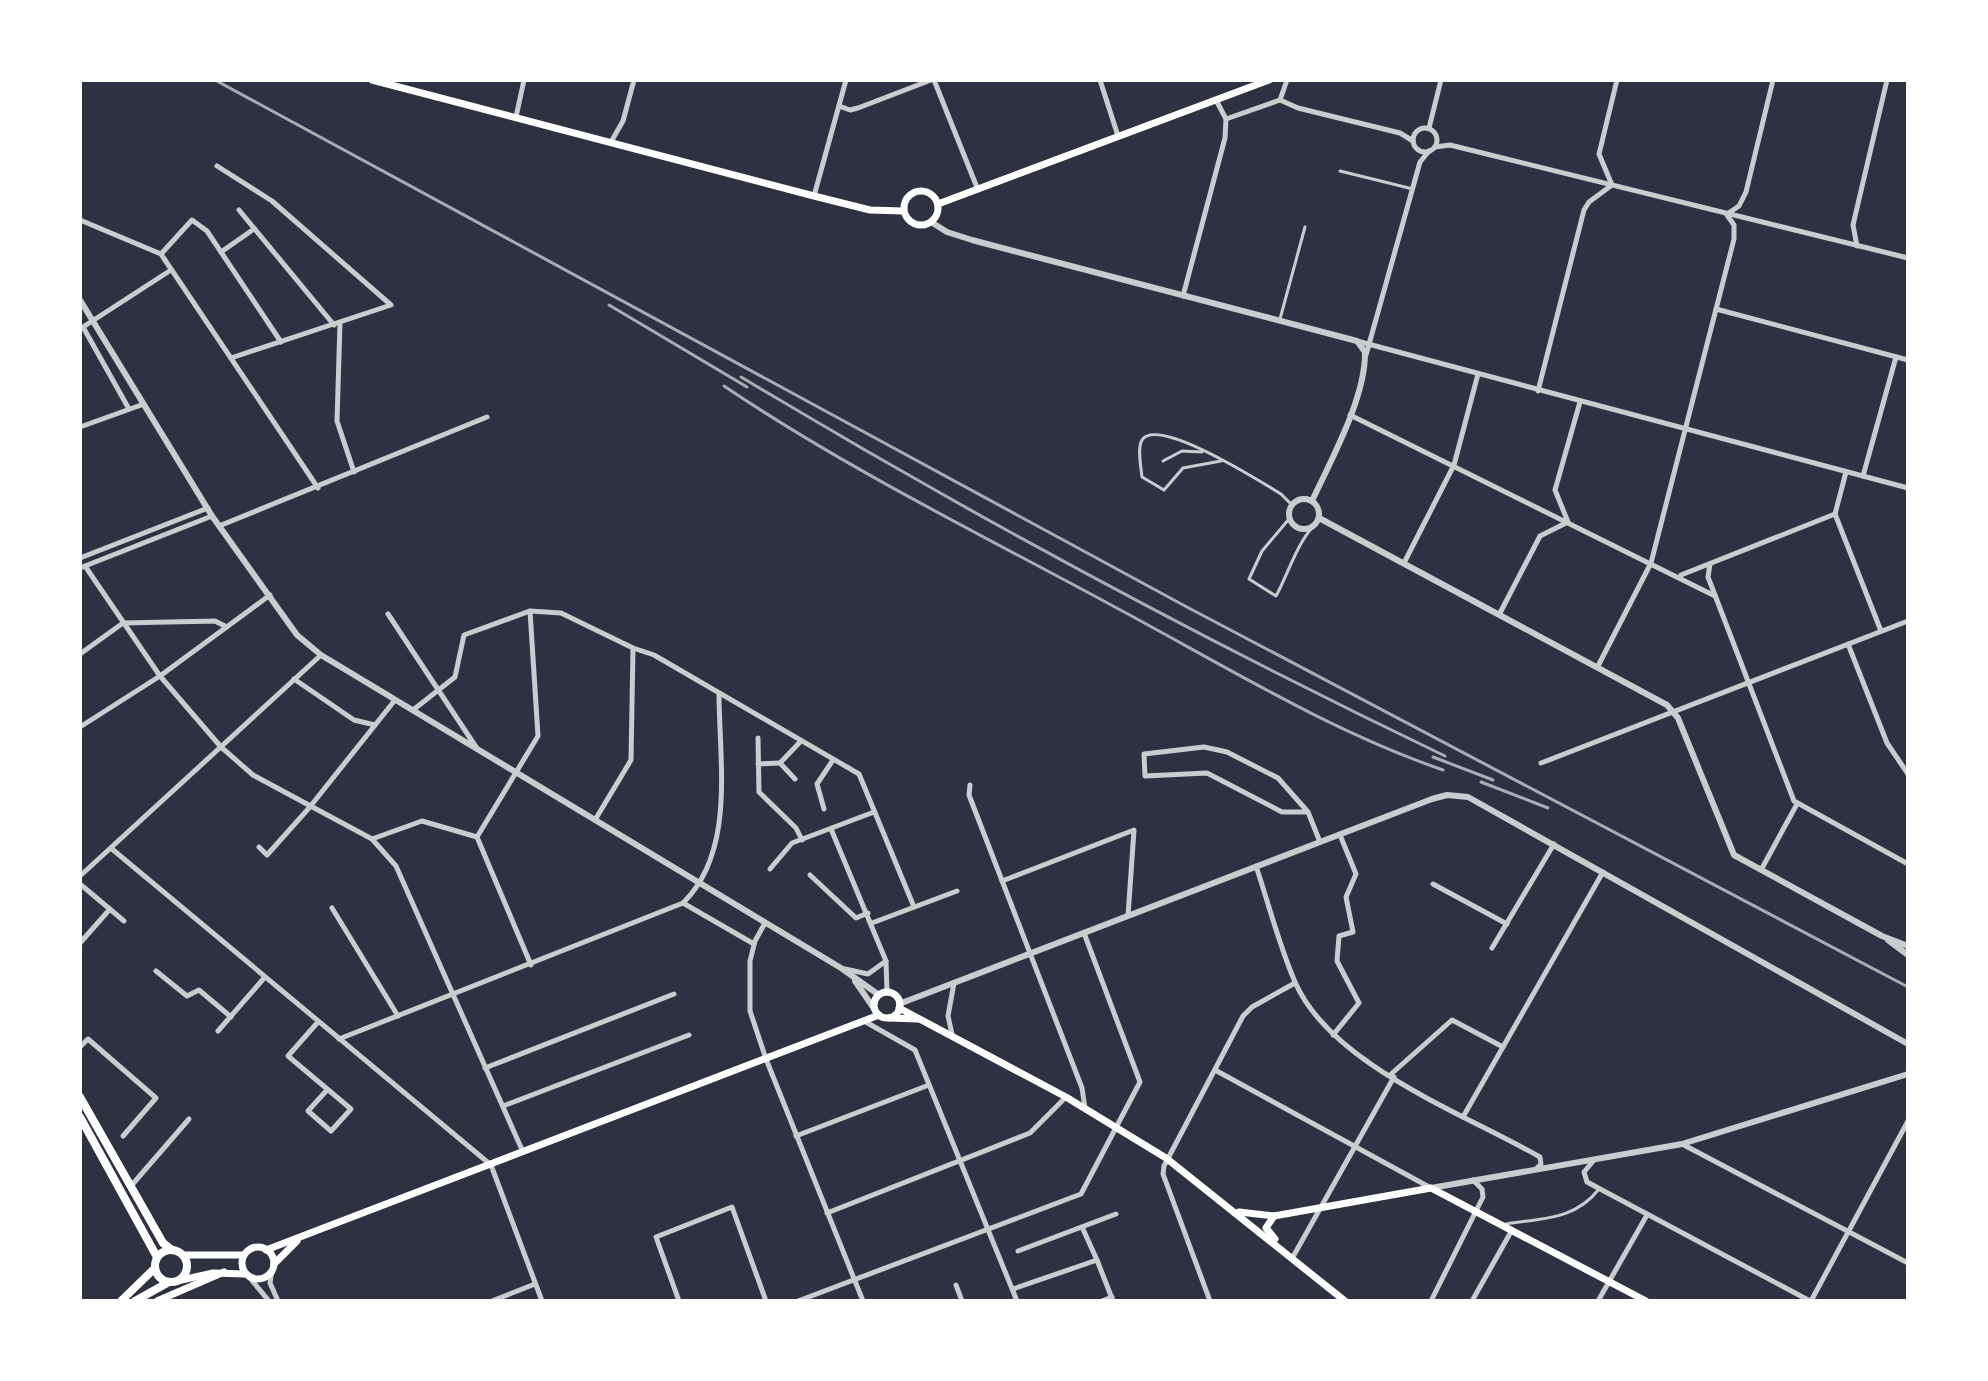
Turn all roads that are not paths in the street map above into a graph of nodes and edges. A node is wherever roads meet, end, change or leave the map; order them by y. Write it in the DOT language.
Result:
graph roads {
  1 [pos="372,80"];
  2 [pos="524,80"];
  3 [pos="634,80"];
  4 [pos="846,80"];
  5 [pos="932,80"];
  6 [pos="1100,80"];
  7 [pos="1268,80"];
  8 [pos="1287,80"];
  9 [pos="1441,80"];
  10 [pos="1617,80"];
  11 [pos="1773,80"];
  12 [pos="1887,80"];
  13 [pos="921,82"];
  14 [pos="1216,100"];
  15 [pos="1280,100"];
  16 [pos="839,106"];
  17 [pos="516,117"];
  18 [pos="1226,119"];
  19 [pos="1429,128"];
  20 [pos="1118,138"];
  21 [pos="1413,141"];
  22 [pos="611,143"];
  23 [pos="1435,147"];
  24 [pos="1429,151"];
  25 [pos="217,166"];
  26 [pos="1340,171"];
  27 [pos="1612,185"];
  28 [pos="1413,189"];
  29 [pos="979,191"];
  30 [pos="814,196"];
  31 [pos="938,204"];
  32 [pos="239,210"];
  33 [pos="903,211"];
  34 [pos="1727,214"];
  35 [pos="80,220"];
  36 [pos="931,222"];
  37 [pos="1305,227"];
  38 [pos="254,229"];
  39 [pos="1857,246"];
  40 [pos="221,252"];
  41 [pos="161,254"];
  42 [pos="1908,258"];
  43 [pos="171,269"];
  44 [pos="1183,296"];
  45 [pos="80,300"];
  46 [pos="1716,309"];
  47 [pos="93,321"];
  48 [pos="1279,321"];
  49 [pos="337,324"];
  50 [pos="1357,341"];
  51 [pos="281,342"];
  52 [pos="1369,345"];
  53 [pos="1365,357"];
  54 [pos="1896,357"];
  55 [pos="231,358"];
  56 [pos="1908,360"];
  57 [pos="1478,374"];
  58 [pos="1538,391"];
  59 [pos="1580,402"];
  60 [pos="144,404"];
  61 [pos="129,409"];
  62 [pos="1349,415"];
  63 [pos="487,417"];
  64 [pos="80,427"];
  65 [pos="1686,430"];
  66 [pos="1206,453"];
  67 [pos="1163,461"];
  68 [pos="1221,461"];
  69 [pos="1454,465"];
  70 [pos="354,472"];
  71 [pos="1846,472"];
  72 [pos="1863,476"];
  73 [pos="318,488"];
  74 [pos="1908,488"];
  75 [pos="1312,501"];
  76 [pos="1292,505"];
  77 [pos="208,508"];
  78 [pos="1835,514"];
  79 [pos="212,516"];
  80 [pos="1319,518"];
  81 [pos="1289,519"];
  82 [pos="1568,522"];
  83 [pos="219,526"];
  84 [pos="1312,528"];
  85 [pos="80,558"];
  86 [pos="1405,561"];
  87 [pos="1651,563"];
  88 [pos="1710,564"];
  89 [pos="82,567"];
  90 [pos="1676,575"];
  91 [pos="270,595"];
  92 [pos="1715,596"];
  93 [pos="530,611"];
  94 [pos="1500,613"];
  95 [pos="388,614"];
  96 [pos="1908,621"];
  97 [pos="123,623"];
  98 [pos="227,627"];
  99 [pos="1881,631"];
  100 [pos="1848,644"];
  101 [pos="633,648"];
  102 [pos="80,654"];
  103 [pos="321,655"];
  104 [pos="1598,666"];
  105 [pos="160,676"];
  106 [pos="294,679"];
  107 [pos="1747,681"];
  108 [pos="438,690"];
  109 [pos="719,693"];
  110 [pos="395,700"];
  111 [pos="413,710"];
  112 [pos="1672,710"];
  113 [pos="375,725"];
  114 [pos="80,727"];
  115 [pos="758,738"];
  116 [pos="801,741"];
  117 [pos="221,747"];
  118 [pos="479,751"];
  119 [pos="833,760"];
  120 [pos="780,763"];
  121 [pos="1541,763"];
  122 [pos="758,764"];
  123 [pos="517,774"];
  124 [pos="1908,774"];
  125 [pos="795,779"];
  126 [pos="970,785"];
  127 [pos="1797,804"];
  128 [pos="309,808"];
  129 [pos="824,809"];
  130 [pos="874,812"];
  131 [pos="1308,812"];
  132 [pos="595,820"];
  133 [pos="831,829"];
  134 [pos="1340,835"];
  135 [pos="477,837"];
  136 [pos="372,839"];
  137 [pos="802,840"];
  138 [pos="1320,842"];
  139 [pos="1554,844"];
  140 [pos="259,847"];
  141 [pos="112,849"];
  142 [pos="1908,864"];
  143 [pos="1256,866"];
  144 [pos="770,869"];
  145 [pos="1603,872"];
  146 [pos="1760,872"];
  147 [pos="810,875"];
  148 [pos="80,876"];
  149 [pos="1002,881"];
  150 [pos="80,884"];
  151 [pos="700,884"];
  152 [pos="1433,884"];
  153 [pos="957,891"];
  154 [pos="683,903"];
  155 [pos="914,907"];
  156 [pos="332,908"];
  157 [pos="110,909"];
  158 [pos="868,913"];
  159 [pos="1128,916"];
  160 [pos="124,921"];
  161 [pos="765,923"];
  162 [pos="872,923"];
  163 [pos="1507,924"];
  164 [pos="1084,933"];
  165 [pos="1882,936"];
  166 [pos="80,943"];
  167 [pos="754,944"];
  168 [pos="1908,946"];
  169 [pos="1492,948"];
  170 [pos="1031,954"];
  171 [pos="1908,955"];
  172 [pos="886,961"];
  173 [pos="531,965"];
  174 [pos="841,968"];
  175 [pos="156,971"];
  176 [pos="265,977"];
  177 [pos="954,983"];
  178 [pos="1295,983"];
  179 [pos="674,994"];
  180 [pos="883,994"];
  181 [pos="454,996"];
  182 [pos="899,1006"];
  183 [pos="881,1014"];
  184 [pos="398,1016"];
  185 [pos="231,1017"];
  186 [pos="918,1019"];
  187 [pos="863,1021"];
  188 [pos="318,1022"];
  189 [pos="218,1031"];
  190 [pos="952,1034"];
  191 [pos="689,1035"];
  192 [pos="1333,1035"];
  193 [pos="339,1039"];
  194 [pos="1908,1044"];
  195 [pos="80,1047"];
  196 [pos="1503,1047"];
  197 [pos="766,1059"];
  198 [pos="485,1068"];
  199 [pos="1215,1070"];
  200 [pos="1908,1074"];
  201 [pos="1392,1076"];
  202 [pos="929,1085"];
  203 [pos="327,1090"];
  204 [pos="80,1097"];
  205 [pos="1066,1097"];
  206 [pos="503,1106"];
  207 [pos="1085,1109"];
  208 [pos="80,1117"];
  209 [pos="1463,1117"];
  210 [pos="189,1119"];
  211 [pos="1908,1121"];
  212 [pos="87,1126"];
  213 [pos="1116,1127"];
  214 [pos="123,1136"];
  215 [pos="796,1136"];
  216 [pos="1356,1144"];
  217 [pos="1682,1144"];
  218 [pos="524,1153"];
  219 [pos="1166,1158"];
  220 [pos="1595,1160"];
  221 [pos="959,1162"];
  222 [pos="491,1165"];
  223 [pos="1536,1170"];
  224 [pos="1473,1180"];
  225 [pos="131,1186"];
  226 [pos="1431,1188"];
  227 [pos="1599,1189"];
  228 [pos="1323,1207"];
  229 [pos="1231,1208"];
  230 [pos="1477,1211"];
  231 [pos="827,1213"];
  232 [pos="1116,1214"];
  233 [pos="1647,1214"];
  234 [pos="1274,1216"];
  235 [pos="1082,1227"];
  236 [pos="1508,1227"];
  237 [pos="989,1228"];
  238 [pos="1848,1231"];
  239 [pos="302,1237"];
  240 [pos="172,1250"];
  241 [pos="266,1250"];
  242 [pos="1018,1251"];
  243 [pos="182,1255"];
  244 [pos="243,1255"];
  245 [pos="1294,1255"];
  246 [pos="157,1257"];
  247 [pos="1097,1260"];
  248 [pos="1908,1263"];
  249 [pos="273,1267"];
  250 [pos="155,1268"];
  251 [pos="224,1272"];
  252 [pos="1315,1275"];
  253 [pos="247,1276"];
  254 [pos="854,1279"];
  255 [pos="173,1281"];
  256 [pos="1609,1282"];
  257 [pos="535,1284"];
  258 [pos="956,1285"];
  259 [pos="1013,1289"];
  260 [pos="1113,1299"];
  261 [pos="1015,1300"];
  262 [pos="121,1301"];
  263 [pos="135,1301"];
  264 [pos="157,1301"];
  265 [pos="269,1301"];
  266 [pos="278,1301"];
  267 [pos="492,1301"];
  268 [pos="542,1301"];
  269 [pos="679,1301"];
  270 [pos="766,1301"];
  271 [pos="798,1301"];
  272 [pos="863,1301"];
  273 [pos="962,1301"];
  274 [pos="1102,1301"];
  275 [pos="1210,1301"];
  276 [pos="1345,1301"];
  277 [pos="1431,1301"];
  278 [pos="1472,1301"];
  279 [pos="1598,1301"];
  280 [pos="1646,1301"];
  281 [pos="1810,1301"];
  1 -- 17 [label="main road"];
  2 -- 17 [label="street"];
  3 -- 22 [label="street"];
  4 -- 16 [label="street"];
  5 -- 13 [label="street"];
  5 -- 29 [label="street"];
  6 -- 20 [label="street"];
  7 -- 14 [label="main road"];
  8 -- 15 [label="street"];
  9 -- 19 [label="street"];
  10 -- 27 [label="street"];
  11 -- 34 [label="street"];
  12 -- 39 [label="street"];
  13 -- 16 [label="street"];
  14 -- 18 [label="street"];
  14 -- 20 [label="main road"];
  15 -- 18 [label="street"];
  15 -- 21 [label="street"];
  16 -- 30 [label="street"];
  17 -- 22 [label="main road"];
  18 -- 44 [label="street"];
  19 -- 21 [label="street"];
  19 -- 23 [label="street"];
  20 -- 29 [label="main road"];
  21 -- 24 [label="street"];
  22 -- 30 [label="main road"];
  23 -- 24 [label="street"];
  23 -- 27 [label="street"];
  24 -- 28 [label="street"];
  25 -- 49 [label="street"];
  26 -- 28 [label="lane"];
  27 -- 34 [label="street"];
  27 -- 58 [label="street"];
  28 -- 52 [label="street"];
  29 -- 31 [label="main road"];
  30 -- 33 [label="main road"];
  31 -- 33 [label="main road"];
  31 -- 36 [label="main road"];
  32 -- 38 [label="street"];
  33 -- 36 [label="main road"];
  34 -- 39 [label="street"];
  34 -- 46 [label="street"];
  35 -- 41 [label="street"];
  36 -- 44 [label="street"];
  37 -- 48 [label="lane"];
  38 -- 40 [label="street"];
  38 -- 49 [label="street"];
  39 -- 42 [label="street"];
  40 -- 41 [label="street"];
  40 -- 51 [label="street"];
  41 -- 43 [label="street"];
  43 -- 47 [label="street"];
  43 -- 55 [label="street"];
  44 -- 48 [label="street"];
  45 -- 47 [label="street"];
  46 -- 54 [label="street"];
  46 -- 65 [label="street"];
  47 -- 60 [label="street"];
  47 -- 61 [label="street"];
  48 -- 50 [label="street"];
  49 -- 51 [label="street"];
  49 -- 70 [label="street"];
  50 -- 52 [label="street"];
  50 -- 53 [label="street"];
  51 -- 55 [label="street"];
  52 -- 53 [label="street"];
  52 -- 57 [label="street"];
  53 -- 62 [label="street"];
  54 -- 56 [label="street"];
  54 -- 72 [label="street"];
  55 -- 73 [label="street"];
  57 -- 58 [label="street"];
  57 -- 69 [label="street"];
  58 -- 59 [label="street"];
  59 -- 65 [label="street"];
  59 -- 82 [label="street"];
  60 -- 61 [label="street"];
  60 -- 77 [label="street"];
  61 -- 64 [label="street"];
  62 -- 69 [label="street"];
  62 -- 75 [label="street"];
  63 -- 70 [label="street"];
  65 -- 71 [label="street"];
  65 -- 87 [label="street"];
  66 -- 67 [label="lane"];
  66 -- 68 [label="lane"];
  66 -- 68 [label="lane"];
  68 -- 76 [label="lane"];
  69 -- 82 [label="street"];
  69 -- 86 [label="street"];
  70 -- 73 [label="street"];
  71 -- 72 [label="street"];
  71 -- 78 [label="street"];
  72 -- 74 [label="street"];
  73 -- 83 [label="street"];
  75 -- 76 [label="street"];
  75 -- 80 [label="street"];
  76 -- 81 [label="street"];
  77 -- 79 [label="street"];
  77 -- 85 [label="street"];
  78 -- 88 [label="street"];
  78 -- 99 [label="street"];
  79 -- 83 [label="street"];
  79 -- 89 [label="street"];
  80 -- 84 [label="street"];
  80 -- 86 [label="street"];
  81 -- 84 [label="street"];
  81 -- 84 [label="lane"];
  82 -- 87 [label="street"];
  82 -- 94 [label="street"];
  83 -- 91 [label="street"];
  86 -- 94 [label="street"];
  87 -- 90 [label="street"];
  87 -- 104 [label="street"];
  88 -- 90 [label="street"];
  88 -- 92 [label="street"];
  89 -- 97 [label="street"];
  90 -- 92 [label="street"];
  91 -- 98 [label="street"];
  91 -- 103 [label="street"];
  92 -- 107 [label="street"];
  93 -- 101 [label="street"];
  93 -- 108 [label="street"];
  93 -- 123 [label="street"];
  94 -- 104 [label="street"];
  95 -- 108 [label="street"];
  96 -- 99 [label="street"];
  97 -- 98 [label="street"];
  97 -- 102 [label="street"];
  97 -- 105 [label="street"];
  98 -- 105 [label="street"];
  99 -- 100 [label="street"];
  100 -- 107 [label="street"];
  100 -- 124 [label="street"];
  101 -- 109 [label="street"];
  101 -- 132 [label="street"];
  103 -- 106 [label="street"];
  103 -- 110 [label="street"];
  104 -- 112 [label="street"];
  105 -- 114 [label="street"];
  105 -- 117 [label="street"];
  106 -- 113 [label="street"];
  106 -- 117 [label="street"];
  107 -- 112 [label="street"];
  107 -- 127 [label="street"];
  108 -- 111 [label="street"];
  108 -- 118 [label="street"];
  109 -- 116 [label="street"];
  109 -- 151 [label="street"];
  110 -- 111 [label="street"];
  110 -- 113 [label="street"];
  111 -- 118 [label="street"];
  112 -- 121 [label="street"];
  112 -- 146 [label="street"];
  113 -- 128 [label="street"];
  115 -- 122 [label="street"];
  116 -- 119 [label="street"];
  116 -- 120 [label="street"];
  117 -- 128 [label="street"];
  117 -- 141 [label="street"];
  118 -- 123 [label="street"];
  119 -- 129 [label="street"];
  119 -- 130 [label="street"];
  120 -- 122 [label="street"];
  120 -- 125 [label="street"];
  122 -- 137 [label="street"];
  123 -- 132 [label="street"];
  123 -- 135 [label="street"];
  126 -- 149 [label="street"];
  127 -- 142 [label="street"];
  127 -- 146 [label="street"];
  128 -- 136 [label="street"];
  128 -- 140 [label="street"];
  130 -- 133 [label="street"];
  130 -- 155 [label="street"];
  131 -- 131 [label="street"];
  131 -- 138 [label="street"];
  132 -- 151 [label="street"];
  133 -- 137 [label="street"];
  133 -- 158 [label="street"];
  134 -- 138 [label="street"];
  134 -- 139 [label="street"];
  134 -- 192 [label="street"];
  135 -- 136 [label="street"];
  135 -- 173 [label="street"];
  136 -- 181 [label="street"];
  137 -- 144 [label="street"];
  138 -- 143 [label="street"];
  139 -- 145 [label="street"];
  139 -- 163 [label="street"];
  141 -- 148 [label="street"];
  141 -- 176 [label="street"];
  143 -- 159 [label="street"];
  143 -- 178 [label="street"];
  145 -- 194 [label="street"];
  145 -- 196 [label="street"];
  146 -- 165 [label="street"];
  147 -- 158 [label="street"];
  149 -- 159 [label="street"];
  149 -- 170 [label="street"];
  150 -- 157 [label="street"];
  151 -- 154 [label="street"];
  151 -- 161 [label="street"];
  152 -- 163 [label="street"];
  153 -- 155 [label="street"];
  154 -- 167 [label="street"];
  154 -- 173 [label="street"];
  155 -- 162 [label="street"];
  156 -- 184 [label="street"];
  157 -- 160 [label="street"];
  157 -- 166 [label="street"];
  158 -- 162 [label="street"];
  159 -- 164 [label="street"];
  161 -- 167 [label="street"];
  161 -- 174 [label="street"];
  162 -- 172 [label="street"];
  163 -- 169 [label="street"];
  164 -- 170 [label="street"];
  164 -- 213 [label="street"];
  165 -- 168 [label="street"];
  165 -- 171 [label="street"];
  167 -- 197 [label="street"];
  170 -- 177 [label="street"];
  170 -- 207 [label="street"];
  172 -- 174 [label="street"];
  172 -- 180 [label="street"];
  173 -- 181 [label="street"];
  174 -- 180 [label="street"];
  174 -- 183 [label="street"];
  175 -- 185 [label="street"];
  176 -- 185 [label="street"];
  176 -- 188 [label="street"];
  177 -- 182 [label="street"];
  177 -- 190 [label="street"];
  178 -- 192 [label="street"];
  178 -- 199 [label="street"];
  179 -- 198 [label="street"];
  180 -- 182 [label="main road"];
  180 -- 183 [label="main road"];
  181 -- 184 [label="street"];
  181 -- 198 [label="street"];
  182 -- 183 [label="main road"];
  182 -- 186 [label="main road"];
  183 -- 186 [label="main road"];
  183 -- 187 [label="main road"];
  184 -- 193 [label="street"];
  185 -- 189 [label="street"];
  186 -- 190 [label="main road"];
  187 -- 197 [label="main road"];
  187 -- 202 [label="street"];
  188 -- 193 [label="street"];
  188 -- 203 [label="street"];
  190 -- 205 [label="main road"];
  191 -- 206 [label="street"];
  192 -- 201 [label="street"];
  193 -- 222 [label="street"];
  195 -- 214 [label="street"];
  196 -- 201 [label="street"];
  196 -- 209 [label="street"];
  197 -- 215 [label="street"];
  197 -- 218 [label="main road"];
  198 -- 206 [label="street"];
  199 -- 216 [label="street"];
  199 -- 219 [label="street"];
  200 -- 217 [label="street"];
  201 -- 209 [label="street"];
  201 -- 216 [label="street"];
  202 -- 215 [label="street"];
  202 -- 221 [label="street"];
  203 -- 203 [label="street"];
  204 -- 212 [label="main road"];
  205 -- 207 [label="main road"];
  205 -- 221 [label="street"];
  206 -- 218 [label="street"];
  207 -- 213 [label="main road"];
  208 -- 212 [label="main road"];
  209 -- 223 [label="street"];
  210 -- 225 [label="street"];
  211 -- 238 [label="street"];
  212 -- 225 [label="main road"];
  212 -- 246 [label="main road"];
  213 -- 219 [label="main road"];
  213 -- 237 [label="street"];
  215 -- 231 [label="street"];
  216 -- 226 [label="street"];
  216 -- 228 [label="street"];
  217 -- 220 [label="street"];
  217 -- 238 [label="street"];
  218 -- 222 [label="main road"];
  219 -- 229 [label="main road"];
  219 -- 275 [label="street"];
  220 -- 223 [label="street"];
  220 -- 227 [label="street"];
  221 -- 231 [label="street"];
  221 -- 237 [label="street"];
  222 -- 239 [label="main road"];
  222 -- 257 [label="street"];
  223 -- 224 [label="street"];
  224 -- 226 [label="street"];
  224 -- 230 [label="street"];
  225 -- 240 [label="main road"];
  226 -- 228 [label="main road"];
  226 -- 230 [label="main road"];
  227 -- 233 [label="street"];
  227 -- 236 [label="lane"];
  228 -- 234 [label="main road"];
  228 -- 245 [label="street"];
  229 -- 234 [label="main road"];
  229 -- 252 [label="main road"];
  230 -- 236 [label="main road"];
  230 -- 277 [label="street"];
  231 -- 254 [label="street"];
  232 -- 235 [label="street"];
  233 -- 256 [label="street"];
  233 -- 281 [label="street"];
  234 -- 245 [label="main road"];
  235 -- 242 [label="street"];
  235 -- 247 [label="street"];
  236 -- 256 [label="main road"];
  236 -- 278 [label="street"];
  237 -- 254 [label="street"];
  237 -- 259 [label="street"];
  238 -- 248 [label="street"];
  238 -- 281 [label="street"];
  239 -- 241 [label="main road"];
  239 -- 249 [label="main road"];
  240 -- 243 [label="main road"];
  240 -- 246 [label="main road"];
  241 -- 244 [label="main road"];
  241 -- 249 [label="main road"];
  243 -- 244 [label="main road"];
  243 -- 255 [label="main road"];
  244 -- 253 [label="main road"];
  245 -- 252 [label="main road"];
  246 -- 250 [label="main road"];
  247 -- 259 [label="street"];
  247 -- 260 [label="street"];
  249 -- 253 [label="main road"];
  249 -- 266 [label="street"];
  250 -- 255 [label="main road"];
  250 -- 262 [label="main road"];
  251 -- 253 [label="main road"];
  251 -- 255 [label="main road"];
  251 -- 264 [label="main road"];
  252 -- 276 [label="main road"];
  253 -- 265 [label="street"];
  254 -- 271 [label="street"];
  254 -- 272 [label="street"];
  255 -- 263 [label="main road"];
  256 -- 279 [label="street"];
  256 -- 280 [label="main road"];
  257 -- 267 [label="street"];
  257 -- 268 [label="street"];
  258 -- 273 [label="street"];
  259 -- 261 [label="street"];
  260 -- 274 [label="street"];
  269 -- 270 [label="street"];
}
